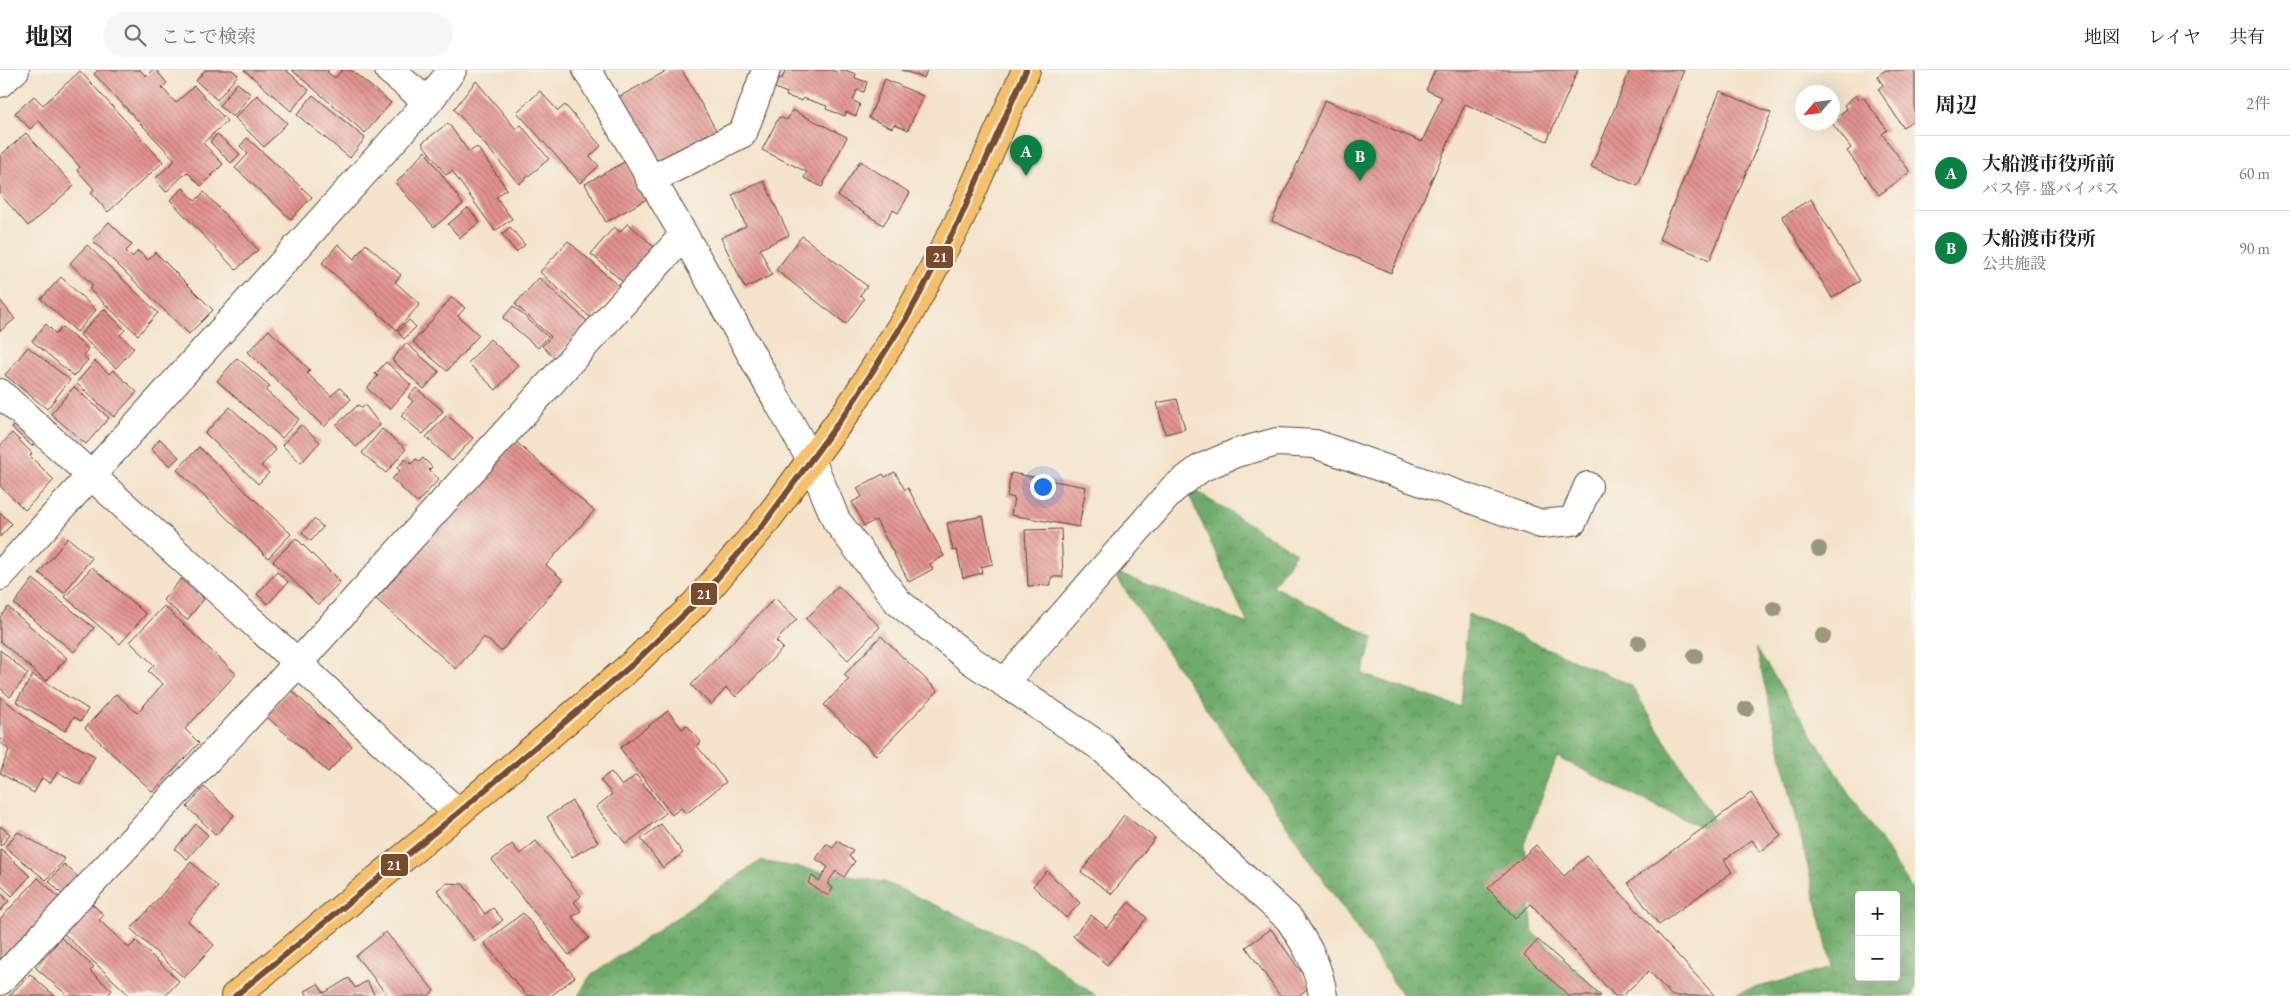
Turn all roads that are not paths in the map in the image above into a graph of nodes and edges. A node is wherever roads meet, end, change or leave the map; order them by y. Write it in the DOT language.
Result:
graph roads {
  1 [pos="15,70"];
  2 [pos="389,70"];
  3 [pos="452,70"];
  4 [pos="587,70"];
  5 [pos="766,70"];
  6 [pos="1026,70"];
  7 [pos="0,83"];
  8 [pos="428,102"];
  9 [pos="650,180"];
  10 [pos="684,234"];
  11 [pos="0,393"];
  12 [pos="811,460"];
  13 [pos="92,476"];
  14 [pos="1588,486"];
  15 [pos="0,576"];
  16 [pos="298,663"];
  17 [pos="1004,683"];
  18 [pos="458,813"];
  19 [pos="0,981"];
  20 [pos="234,996"];
  21 [pos="1323,996"];
  1 -- 7 [label="street"];
  2 -- 8 [label="street"];
  3 -- 8 [label="street"];
  4 -- 9 [label="street"];
  5 -- 9 [label="street"];
  6 -- 12 [label="highway"];
  8 -- 13 [label="street"];
  9 -- 10 [label="street"];
  10 -- 12 [label="street"];
  10 -- 16 [label="street"];
  11 -- 13 [label="street"];
  12 -- 17 [label="street"];
  12 -- 18 [label="highway"];
  13 -- 15 [label="street"];
  13 -- 16 [label="street"];
  14 -- 17 [label="street"];
  16 -- 18 [label="street"];
  16 -- 19 [label="street"];
  17 -- 21 [label="street"];
  18 -- 20 [label="highway"];
}
